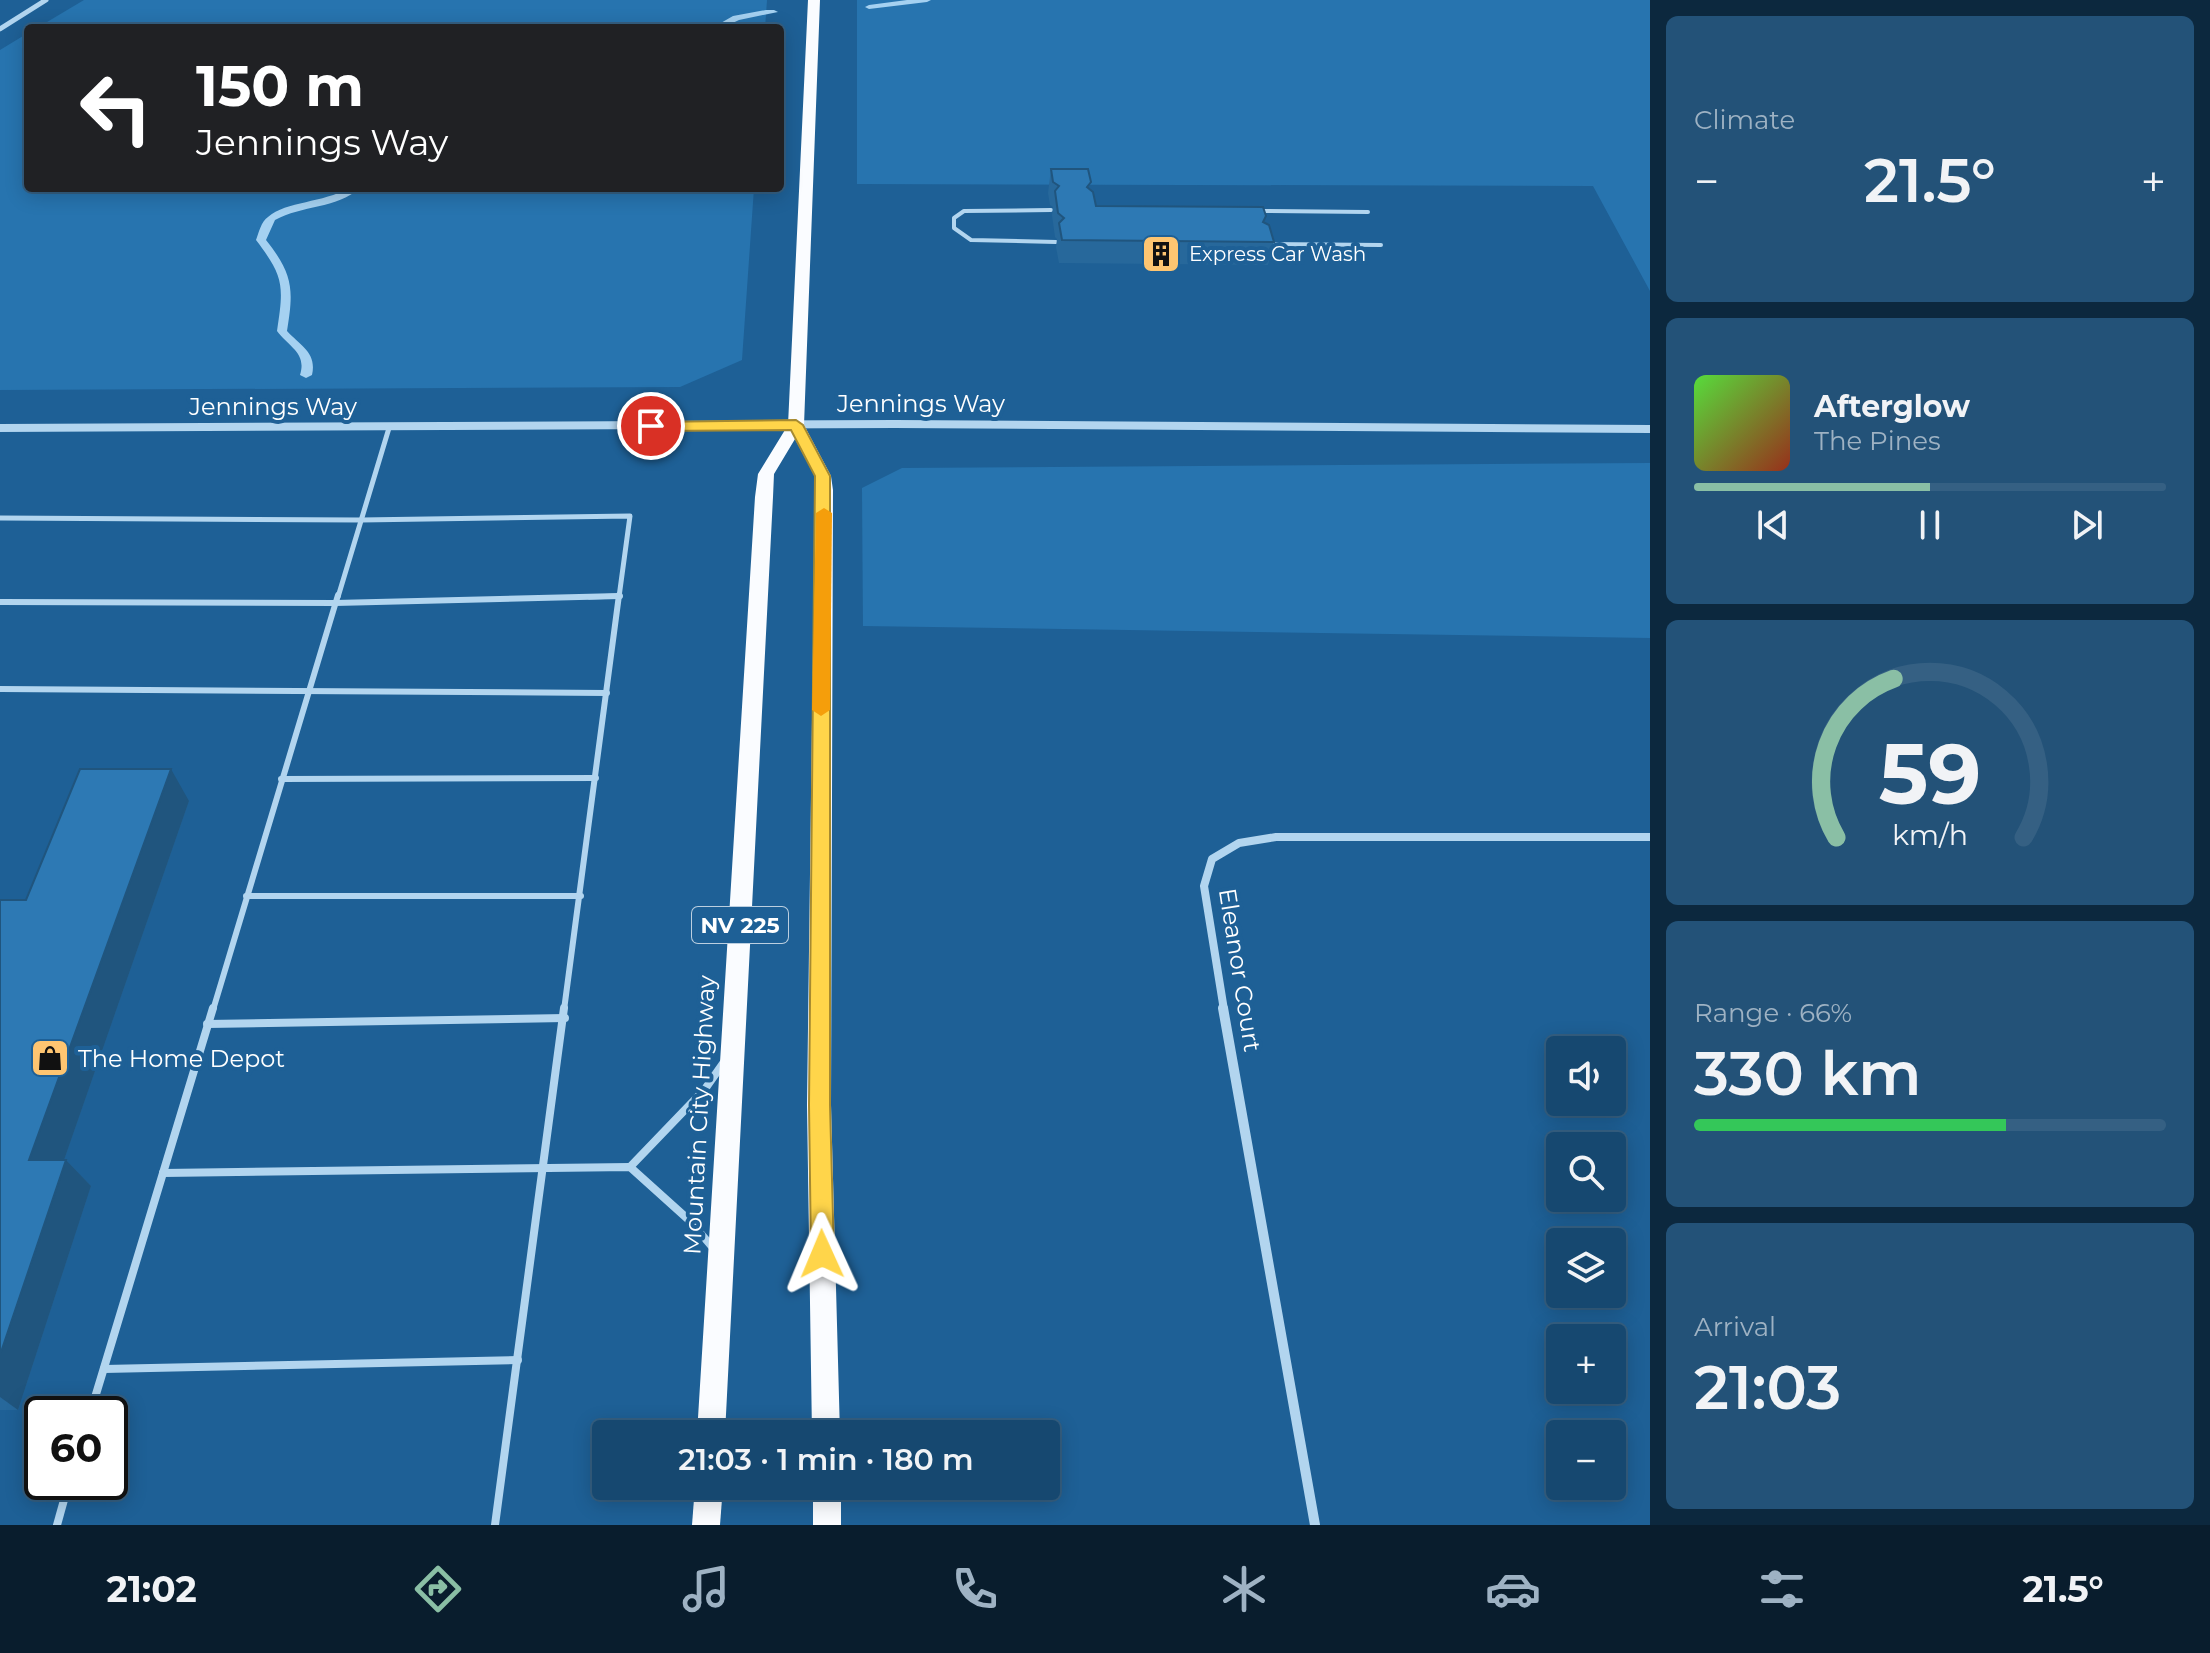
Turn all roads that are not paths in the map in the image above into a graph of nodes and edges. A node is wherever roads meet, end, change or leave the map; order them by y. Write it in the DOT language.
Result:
graph roads {
  1 [pos="46,0"];
  2 [pos="814,0"];
  3 [pos="0,29"];
  4 [pos="1051,210"];
  5 [pos="1259,211"];
  6 [pos="1368,212"];
  7 [pos="1056,242"];
  8 [pos="1262,244"];
  9 [pos="1381,245"];
  10 [pos="796,425"];
  11 [pos="0,428"];
  12 [pos="389,428"];
  13 [pos="1650,429"];
  14 [pos="0,518"];
  15 [pos="361,520"];
  16 [pos="620,596"];
  17 [pos="0,602"];
  18 [pos="335,603"];
  19 [pos="0,689"];
  20 [pos="307,692"];
  21 [pos="607,693"];
  22 [pos="596,778"];
  23 [pos="281,779"];
  24 [pos="1650,837"];
  25 [pos="246,896"];
  26 [pos="581,896"];
  27 [pos="565,1018"];
  28 [pos="207,1024"];
  29 [pos="734,1048"];
  30 [pos="545,1167"];
  31 [pos="630,1167"];
  32 [pos="163,1173"];
  33 [pos="721,1258"];
  34 [pos="518,1360"];
  35 [pos="104,1369"];
  36 [pos="96,1396"];
  37 [pos="712,1420"];
  38 [pos="826,1420"];
  39 [pos="64,1500"];
  40 [pos="708,1500"];
  41 [pos="827,1500"];
  42 [pos="57,1525"];
  43 [pos="495,1525"];
  44 [pos="706,1525"];
  45 [pos="827,1525"];
  46 [pos="1315,1525"];
  1 -- 3 [label="street"];
  2 -- 10 [label="main road, Mountain City Highway / NV 225"];
  4 -- 7 [label="lane"];
  5 -- 6 [label="lane"];
  8 -- 9 [label="lane"];
  10 -- 12 [label="street, Jennings Way"];
  10 -- 13 [label="street, Jennings Way"];
  10 -- 29 [label="main road, Mountain City Highway / NV 225"];
  10 -- 38 [label="main road, NV 225"];
  11 -- 12 [label="street, Jennings Way"];
  12 -- 15 [label="lane"];
  14 -- 15 [label="lane"];
  15 -- 16 [label="lane"];
  15 -- 18 [label="lane"];
  16 -- 18 [label="lane"];
  16 -- 21 [label="lane"];
  17 -- 18 [label="lane"];
  18 -- 20 [label="lane"];
  19 -- 20 [label="lane"];
  20 -- 21 [label="lane"];
  20 -- 23 [label="lane"];
  21 -- 22 [label="lane"];
  22 -- 23 [label="lane"];
  22 -- 26 [label="lane"];
  23 -- 25 [label="lane"];
  24 -- 46 [label="street, Eleanor Court"];
  25 -- 26 [label="lane"];
  25 -- 28 [label="lane"];
  26 -- 27 [label="lane"];
  27 -- 28 [label="lane"];
  27 -- 30 [label="lane"];
  28 -- 32 [label="lane"];
  29 -- 31 [label="lane"];
  29 -- 33 [label="main road, Mountain City Highway / NV 225"];
  30 -- 31 [label="lane"];
  30 -- 32 [label="lane"];
  30 -- 34 [label="lane"];
  31 -- 33 [label="lane"];
  32 -- 35 [label="lane"];
  33 -- 37 [label="main road, Mountain City Highway / NV 225"];
  34 -- 35 [label="lane"];
  34 -- 43 [label="lane"];
  35 -- 36 [label="lane"];
  39 -- 42 [label="lane"];
  40 -- 44 [label="main road"];
  41 -- 45 [label="main road"];
}
